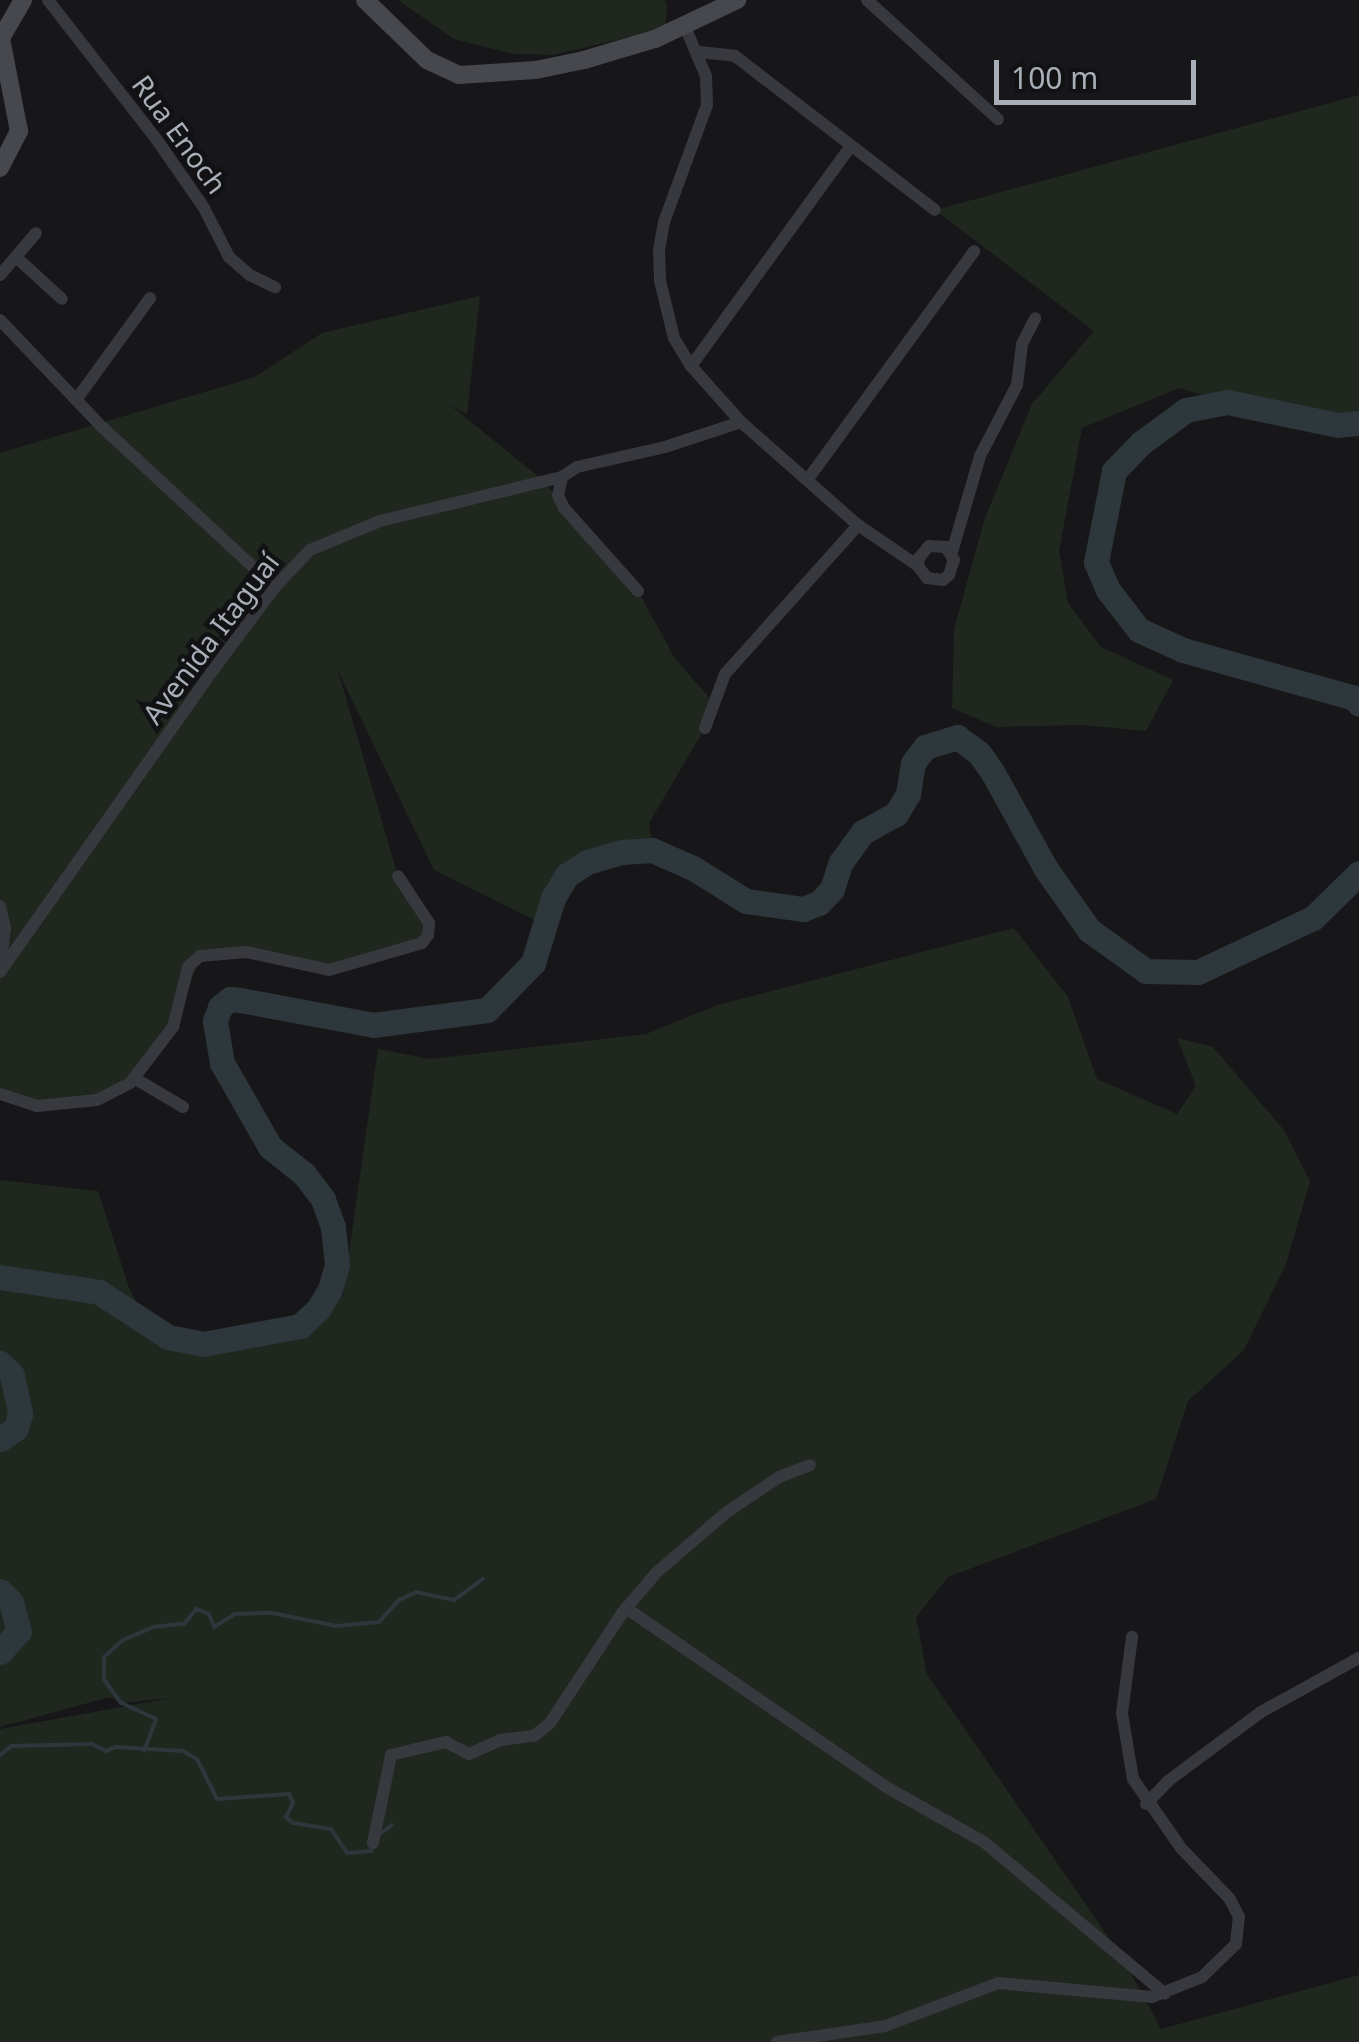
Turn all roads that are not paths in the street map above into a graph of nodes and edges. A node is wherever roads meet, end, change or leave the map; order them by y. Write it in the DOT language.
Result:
graph roads {
  1 [pos="23,0"];
  2 [pos="48,0"];
  3 [pos="365,0"];
  4 [pos="737,0"];
  5 [pos="867,0"];
  6 [pos="685,27"];
  7 [pos="699,52"];
  8 [pos="998,119"];
  9 [pos="850,147"];
  10 [pos="0,168"];
  11 [pos="936,210"];
  12 [pos="36,233"];
  13 [pos="974,251"];
  14 [pos="16,257"];
  15 [pos="0,275"];
  16 [pos="275,287"];
  17 [pos="62,298"];
  18 [pos="150,298"];
  19 [pos="1035,318"];
  20 [pos="0,320"];
  21 [pos="691,366"];
  22 [pos="76,400"];
  23 [pos="741,422"];
  24 [pos="562,477"];
  25 [pos="808,479"];
  26 [pos="858,525"];
  27 [pos="952,552"];
  28 [pos="918,566"];
  29 [pos="275,588"];
  30 [pos="638,590"];
  31 [pos="705,728"];
  32 [pos="398,876"];
  33 [pos="0,906"];
  34 [pos="0,969"];
  35 [pos="134,1078"];
  36 [pos="0,1094"];
  37 [pos="183,1108"];
  38 [pos="810,1465"];
  39 [pos="626,1608"];
  40 [pos="1132,1637"];
  41 [pos="1359,1658"];
  42 [pos="1146,1804"];
  43 [pos="374,1842"];
  44 [pos="1165,1994"];
  45 [pos="777,2042"];
  1 -- 10 [label="street"];
  2 -- 16 [label="street, Rua Enoch"];
  3 -- 6 [label="street"];
  4 -- 6 [label="street"];
  5 -- 8 [label="street"];
  6 -- 7 [label="street"];
  7 -- 9 [label="street"];
  7 -- 21 [label="street"];
  9 -- 11 [label="street"];
  9 -- 21 [label="street"];
  12 -- 14 [label="street"];
  13 -- 25 [label="street"];
  14 -- 15 [label="street"];
  14 -- 17 [label="street"];
  18 -- 22 [label="street"];
  19 -- 27 [label="street"];
  20 -- 22 [label="street"];
  21 -- 23 [label="street"];
  22 -- 29 [label="street"];
  23 -- 24 [label="street, Avenida Itaguaí"];
  23 -- 25 [label="street"];
  24 -- 29 [label="street, Avenida Itaguaí"];
  24 -- 30 [label="street"];
  25 -- 26 [label="street"];
  26 -- 28 [label="street"];
  26 -- 31 [label="street"];
  27 -- 28 [label="street"];
  27 -- 28 [label="street"];
  29 -- 34 [label="street, Avenida Itaguaí"];
  32 -- 35 [label="street"];
  33 -- 34 [label="street"];
  35 -- 36 [label="street"];
  35 -- 37 [label="street"];
  38 -- 39 [label="street"];
  39 -- 43 [label="street"];
  39 -- 44 [label="street"];
  40 -- 42 [label="street"];
  41 -- 42 [label="street"];
  42 -- 44 [label="street"];
  44 -- 45 [label="street"];
}
